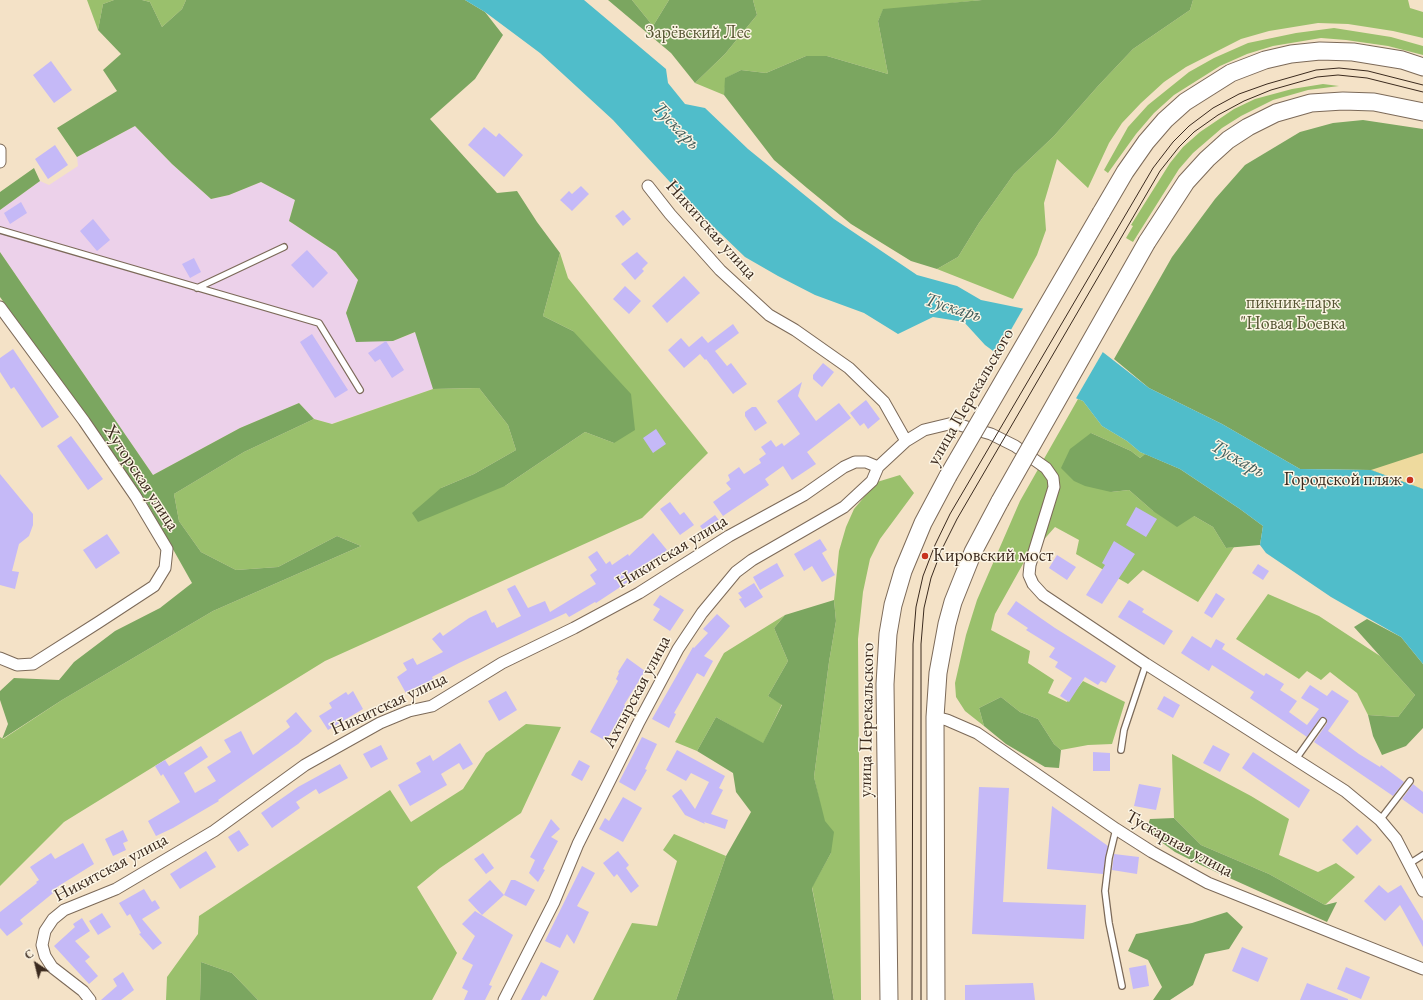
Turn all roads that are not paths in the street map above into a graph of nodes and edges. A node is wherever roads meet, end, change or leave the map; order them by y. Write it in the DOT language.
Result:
graph roads {
  1 [pos="1423,67"];
  2 [pos="1423,112"];
  3 [pos="0,150"];
  4 [pos="0,162"];
  5 [pos="648,186"];
  6 [pos="0,230"];
  7 [pos="284,247"];
  8 [pos="197,288"];
  9 [pos="0,307"];
  10 [pos="360,390"];
  11 [pos="906,441"];
  12 [pos="878,467"];
  13 [pos="0,658"];
  14 [pos="1146,664"];
  15 [pos="935,717"];
  16 [pos="1323,721"];
  17 [pos="1121,750"];
  18 [pos="1296,759"];
  19 [pos="1410,781"];
  20 [pos="1380,820"];
  21 [pos="1116,829"];
  22 [pos="1423,855"];
  23 [pos="1409,864"];
  24 [pos="1423,890"];
  25 [pos="1423,969"];
  26 [pos="1122,986"];
  27 [pos="90,1000"];
  28 [pos="504,1000"];
  29 [pos="890,1000"];
  30 [pos="936,1000"];
  1 -- 29 [label="main road, улица Перекальского, bridge"];
  2 -- 15 [label="main road, bridge"];
  3 -- 4 [label="street"];
  5 -- 11 [label="street, Никитская улица"];
  6 -- 8 [label="lane"];
  7 -- 8 [label="lane"];
  8 -- 10 [label="lane"];
  9 -- 13 [label="street, Хуторская улица"];
  11 -- 12 [label="street"];
  11 -- 14 [label="street"];
  12 -- 27 [label="street, Никитская улица"];
  12 -- 28 [label="street, Ахтырская улица"];
  14 -- 17 [label="lane"];
  14 -- 18 [label="street"];
  15 -- 21 [label="street, Тускарная улица"];
  15 -- 30 [label="main road"];
  16 -- 18 [label="lane"];
  18 -- 20 [label="street"];
  19 -- 20 [label="lane"];
  20 -- 23 [label="street"];
  21 -- 25 [label="street, Тускарная улица"];
  21 -- 26 [label="lane"];
  22 -- 23 [label="lane"];
  23 -- 24 [label="street"];
}
